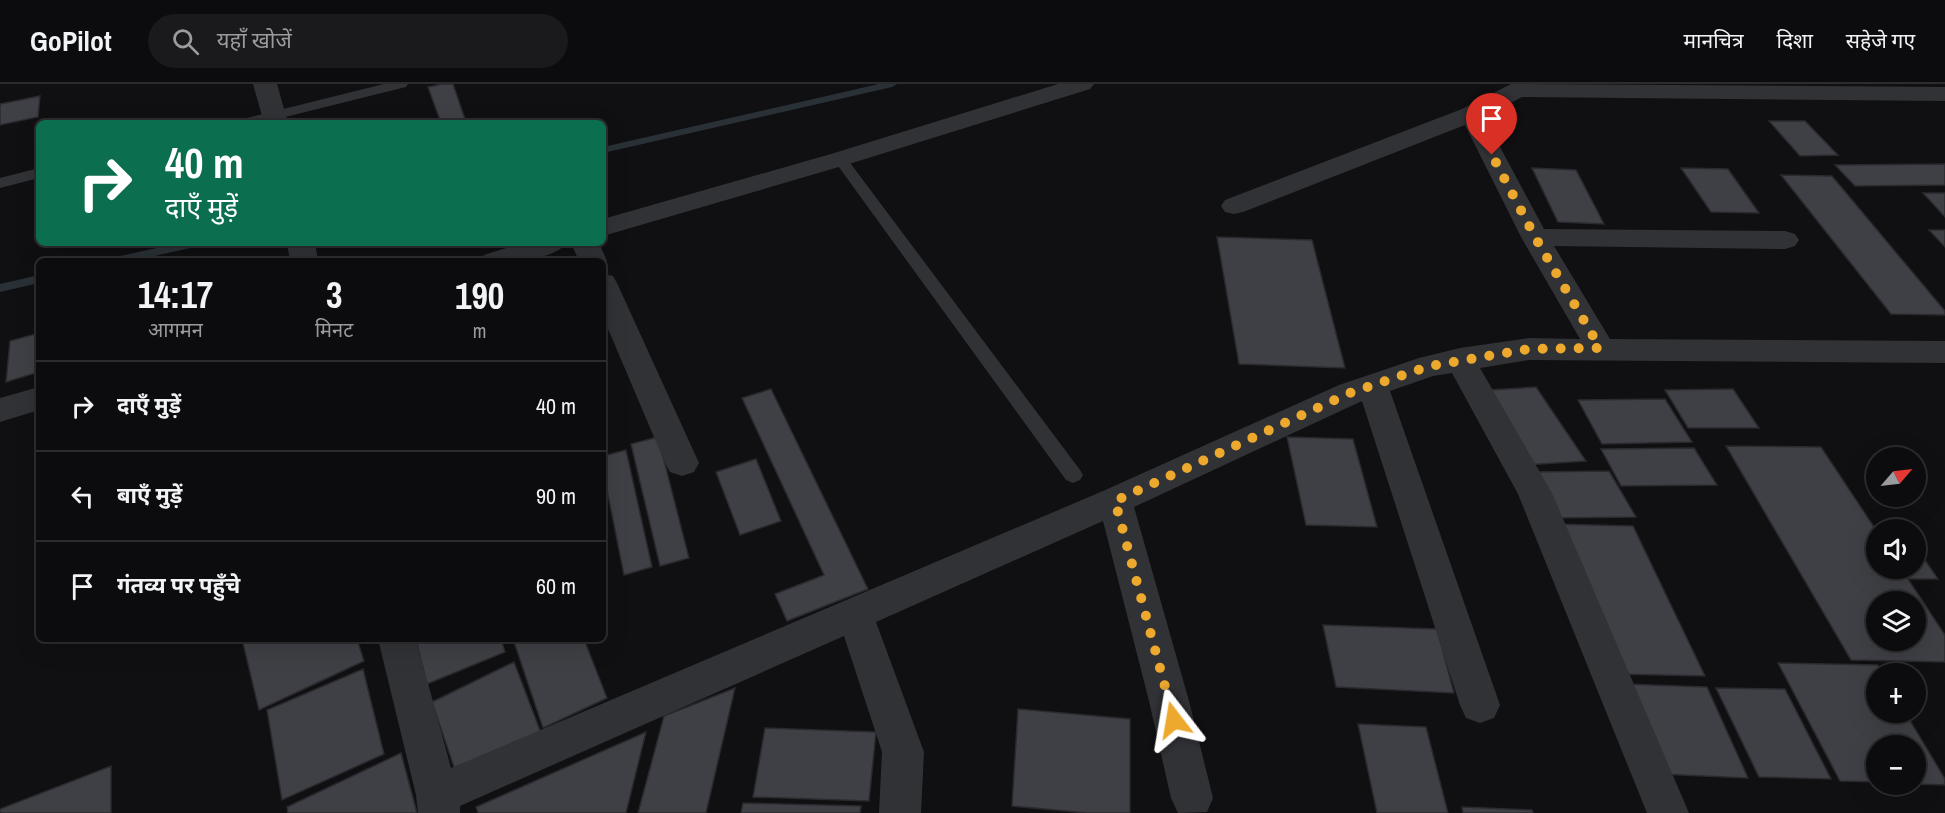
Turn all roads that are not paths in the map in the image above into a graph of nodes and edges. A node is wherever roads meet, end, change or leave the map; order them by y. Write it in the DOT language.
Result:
graph roads {
  1 [pos="265,84"];
  2 [pos="401,84"];
  3 [pos="1082,84"];
  4 [pos="1521,87"];
  5 [pos="1945,94"];
  6 [pos="1471,114"];
  7 [pos="275,119"];
  8 [pos="840,159"];
  9 [pos="36,174"];
  10 [pos="0,183"];
  11 [pos="1234,206"];
  12 [pos="606,227"];
  13 [pos="1535,237"];
  14 [pos="1785,240"];
  15 [pos="542,246"];
  16 [pos="504,258"];
  17 [pos="606,290"];
  18 [pos="1600,348"];
  19 [pos="1945,352"];
  20 [pos="1460,359"];
  21 [pos="1372,385"];
  22 [pos="36,399"];
  23 [pos="0,410"];
  24 [pos="682,463"];
  25 [pos="1073,475"];
  26 [pos="1115,501"];
  27 [pos="855,614"];
  28 [pos="399,642"];
  29 [pos="1480,705"];
  30 [pos="1192,798"];
  31 [pos="438,804"];
  32 [pos="900,813"];
  33 [pos="1668,813"];
  1 -- 7 [label="street"];
  2 -- 7 [label="lane"];
  3 -- 8 [label="street"];
  4 -- 5 [label="street"];
  4 -- 6 [label="street"];
  6 -- 11 [label="street"];
  6 -- 13 [label="street"];
  8 -- 12 [label="street"];
  8 -- 25 [label="lane"];
  9 -- 10 [label="lane"];
  13 -- 14 [label="street"];
  13 -- 18 [label="street"];
  15 -- 16 [label="street"];
  17 -- 24 [label="street"];
  18 -- 19 [label="street"];
  18 -- 20 [label="street"];
  20 -- 21 [label="street"];
  20 -- 33 [label="street"];
  21 -- 26 [label="street"];
  21 -- 29 [label="street"];
  22 -- 23 [label="street"];
  26 -- 27 [label="street"];
  26 -- 30 [label="street"];
  27 -- 31 [label="street"];
  27 -- 32 [label="street"];
  28 -- 31 [label="street"];
}
